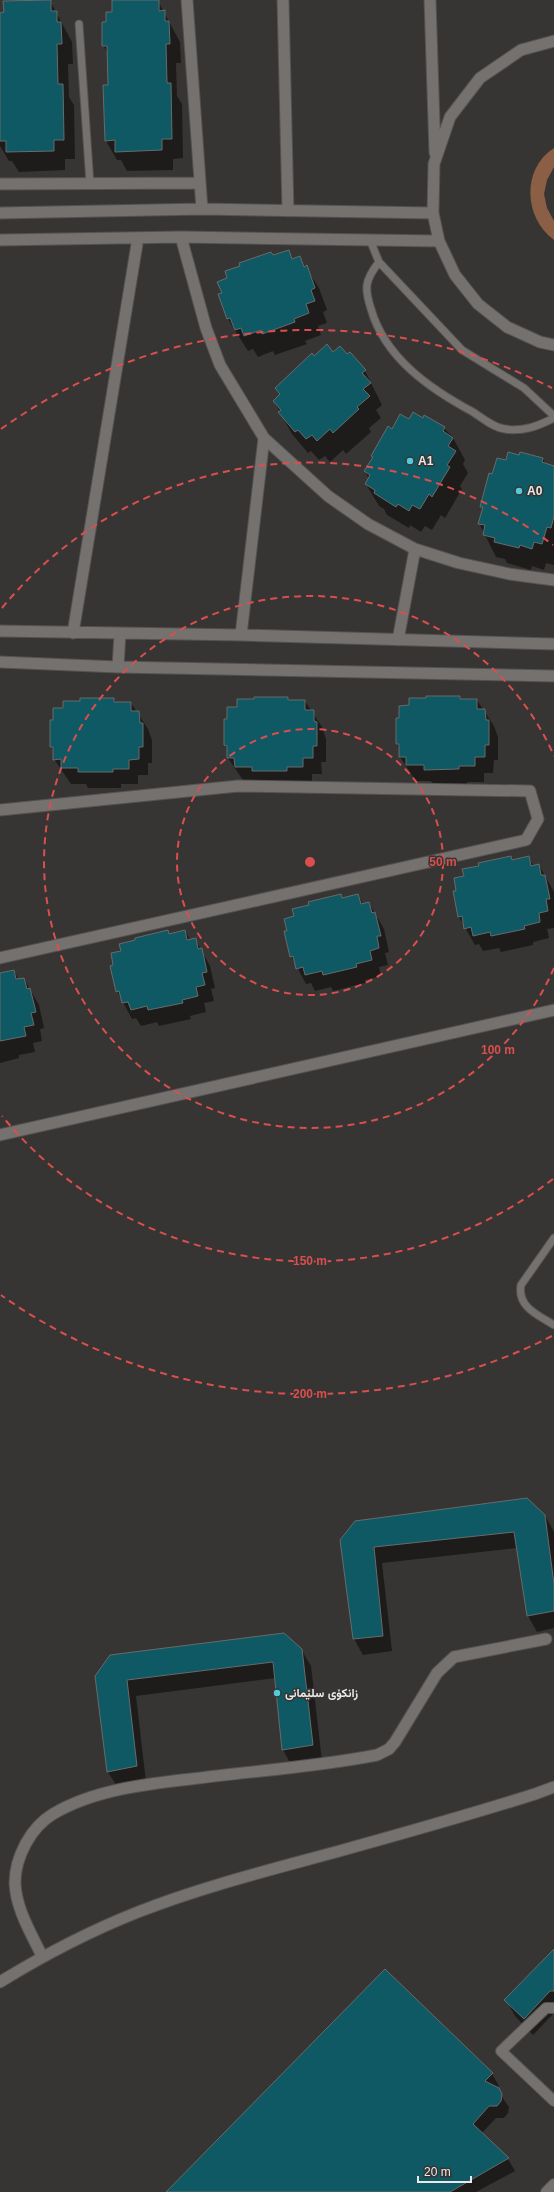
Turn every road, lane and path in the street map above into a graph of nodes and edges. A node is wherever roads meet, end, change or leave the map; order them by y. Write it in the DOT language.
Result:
graph roads {
  1 [pos="187,0"];
  2 [pos="283,0"];
  3 [pos="430,0"];
  4 [pos="79,24"];
  5 [pos="554,41"];
  6 [pos="436,159"];
  7 [pos="200,183"];
  8 [pos="0,184"];
  9 [pos="90,184"];
  10 [pos="202,209"];
  11 [pos="288,211"];
  12 [pos="0,213"];
  13 [pos="433,213"];
  14 [pos="181,237"];
  15 [pos="138,238"];
  16 [pos="0,240"];
  17 [pos="370,240"];
  18 [pos="440,241"];
  19 [pos="379,262"];
  20 [pos="554,344"];
  21 [pos="554,417"];
  22 [pos="264,438"];
  23 [pos="415,549"];
  24 [pos="554,580"];
  25 [pos="0,631"];
  26 [pos="73,633"];
  27 [pos="120,633"];
  28 [pos="242,635"];
  29 [pos="398,640"];
  30 [pos="554,644"];
  31 [pos="0,662"];
  32 [pos="118,667"];
  33 [pos="554,676"];
  34 [pos="0,810"];
  35 [pos="0,958"];
  36 [pos="551,1012"];
  37 [pos="0,1135"];
  38 [pos="554,1238"];
  39 [pos="554,1325"];
  40 [pos="546,1640"];
  41 [pos="554,1787"];
  42 [pos="42,1956"];
  43 [pos="0,1982"];
  44 [pos="554,2008"];
  45 [pos="554,2101"];
  46 [pos="554,2184"];
  47 [pos="546,2192"];
  1 -- 7 [label="street"];
  2 -- 11 [label="street"];
  3 -- 6 [label="street"];
  4 -- 9 [label="lane"];
  5 -- 6 [label="street"];
  6 -- 13 [label="street"];
  7 -- 9 [label="street"];
  7 -- 10 [label="street"];
  8 -- 9 [label="street"];
  10 -- 11 [label="street"];
  10 -- 12 [label="street"];
  11 -- 13 [label="street"];
  13 -- 18 [label="street"];
  14 -- 15 [label="street"];
  14 -- 17 [label="street"];
  14 -- 22 [label="street"];
  15 -- 16 [label="street"];
  15 -- 26 [label="street"];
  17 -- 18 [label="street"];
  17 -- 19 [label="lane"];
  18 -- 20 [label="street"];
  19 -- 21 [label="lane"];
  19 -- 21 [label="lane"];
  22 -- 23 [label="street"];
  22 -- 28 [label="street"];
  23 -- 24 [label="street"];
  23 -- 29 [label="street"];
  25 -- 26 [label="street"];
  26 -- 27 [label="street"];
  27 -- 28 [label="street"];
  27 -- 32 [label="street"];
  28 -- 29 [label="street"];
  29 -- 30 [label="street"];
  31 -- 32 [label="street"];
  32 -- 33 [label="street"];
  34 -- 35 [label="street"];
  36 -- 37 [label="street"];
  38 -- 39 [label="lane"];
  40 -- 42 [label="street"];
  41 -- 42 [label="street"];
  42 -- 43 [label="street"];
  44 -- 45 [label="street"];
  46 -- 47 [label="street"];
}
